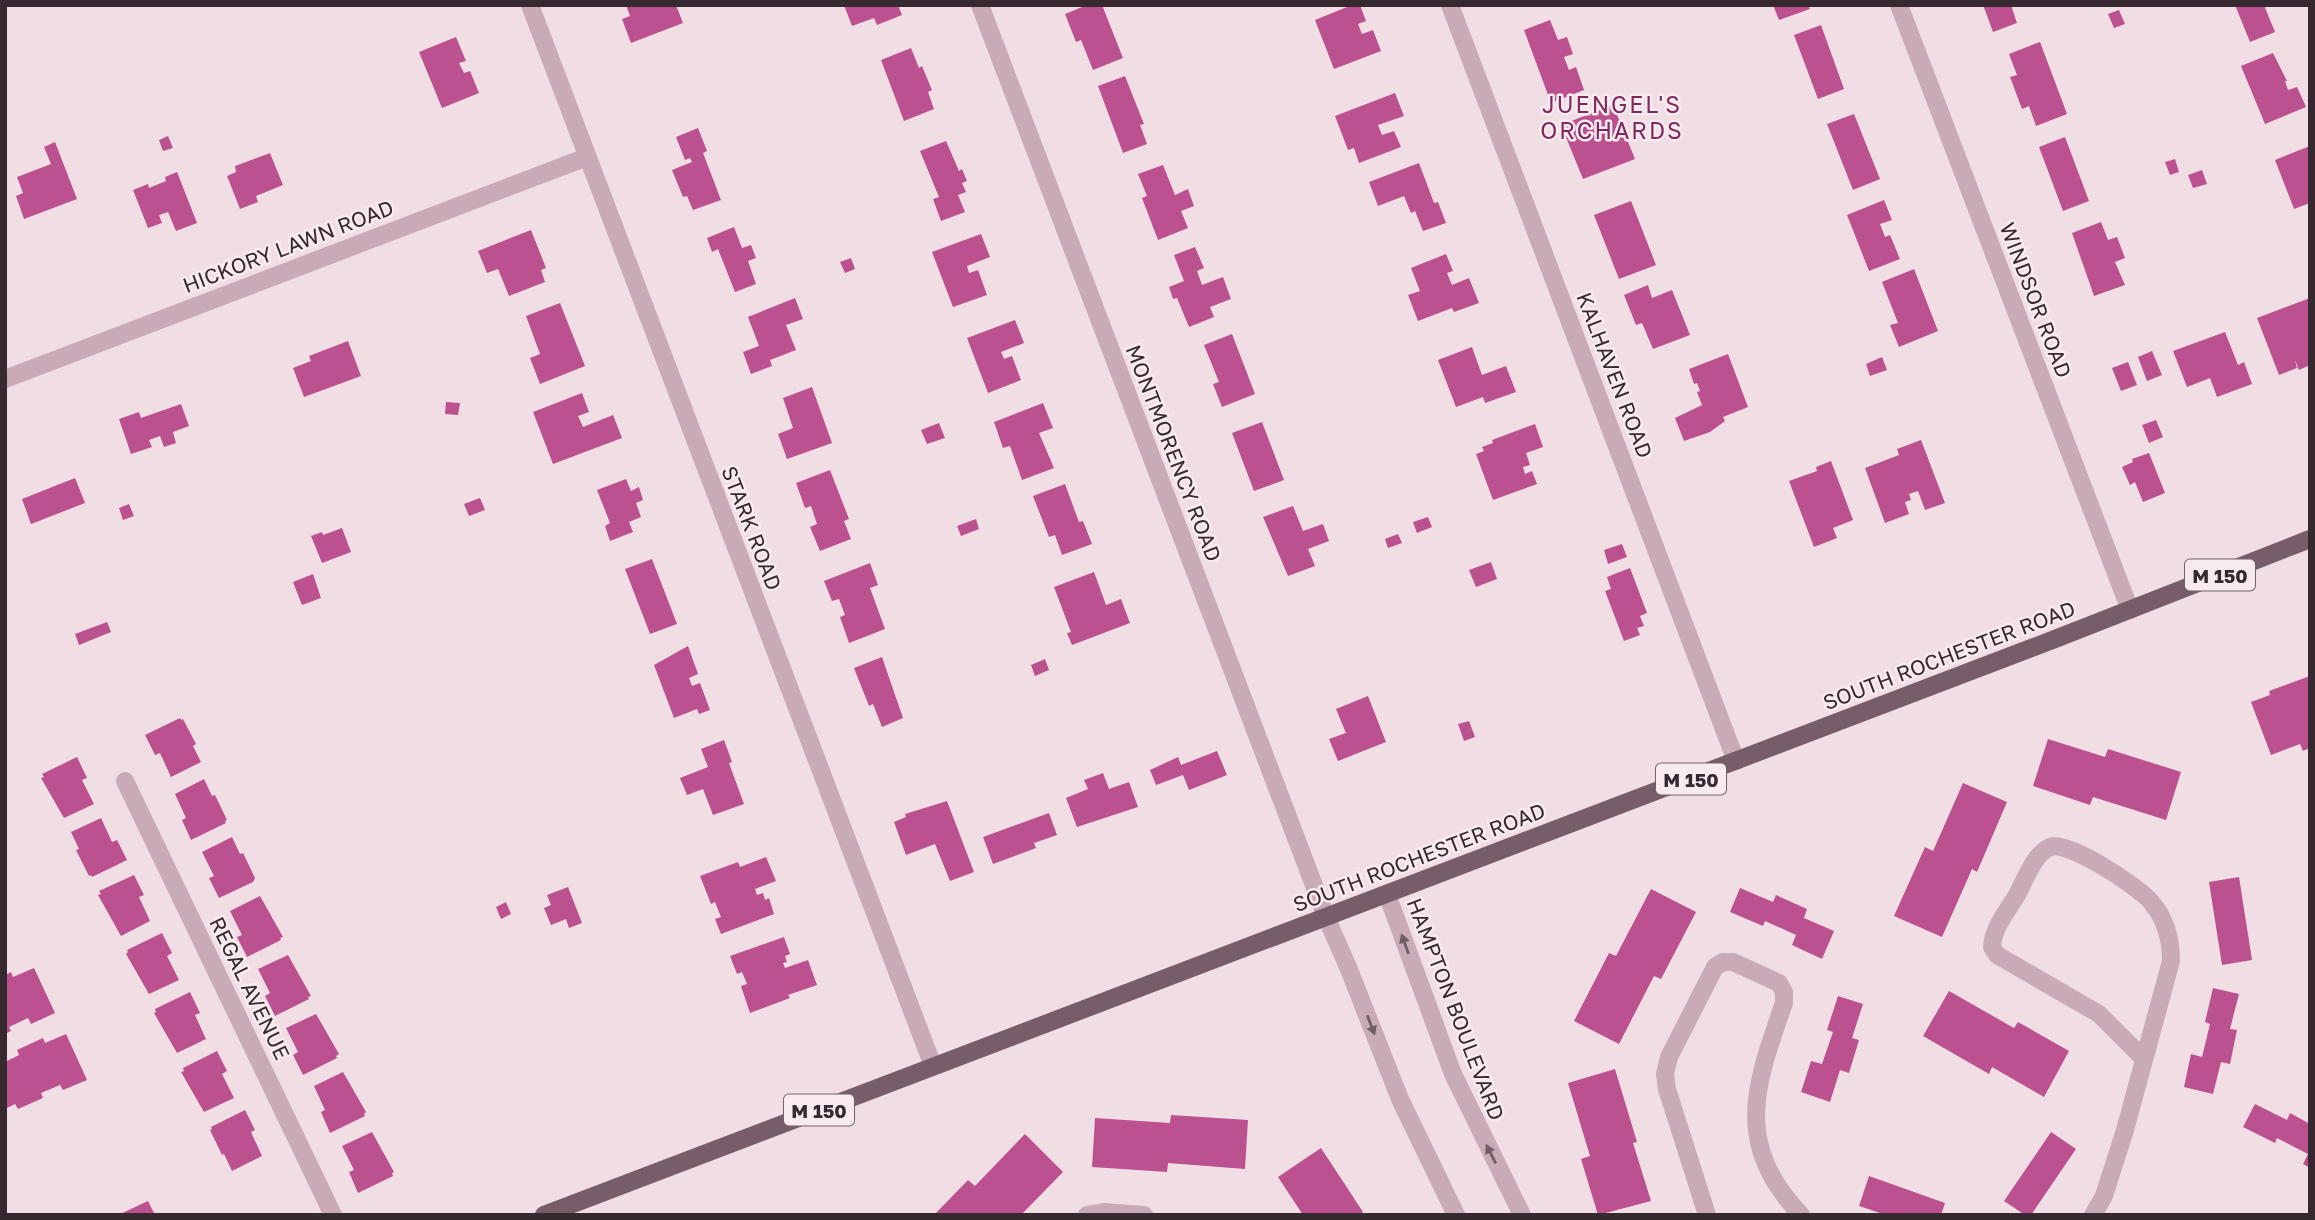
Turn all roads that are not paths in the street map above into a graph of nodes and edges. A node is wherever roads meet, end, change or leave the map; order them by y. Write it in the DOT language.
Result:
graph roads {
  1 [pos="530,5"];
  2 [pos="980,5"];
  3 [pos="1450,5"];
  4 [pos="1899,5"];
  5 [pos="587,157"];
  6 [pos="5,379"];
  7 [pos="2310,539"];
  8 [pos="2130,610"];
  9 [pos="1736,761"];
  10 [pos="125,781"];
  11 [pos="1387,894"];
  12 [pos="1326,917"];
  13 [pos="2144,1059"];
  14 [pos="933,1066"];
  15 [pos="333,1215"];
  16 [pos="544,1215"];
  17 [pos="1087,1215"];
  18 [pos="1144,1215"];
  19 [pos="1456,1215"];
  20 [pos="1522,1215"];
  21 [pos="1707,1215"];
  22 [pos="1801,1215"];
  23 [pos="2093,1215"];
  1 -- 5 [label="street, STARK ROAD"];
  2 -- 12 [label="street, MONTMORENCY ROAD"];
  3 -- 9 [label="street, KALHAVEN ROAD"];
  4 -- 8 [label="street, WINDSOR ROAD"];
  5 -- 6 [label="street, HICKORY LAWN ROAD"];
  5 -- 14 [label="street, STARK ROAD"];
  7 -- 8 [label="main road, SOUTH ROCHESTER ROAD / M 150"];
  8 -- 9 [label="main road, SOUTH ROCHESTER ROAD / M 150"];
  9 -- 11 [label="main road, SOUTH ROCHESTER ROAD / M 150"];
  10 -- 15 [label="street, REGAL AVENUE"];
  11 -- 12 [label="main road, SOUTH ROCHESTER ROAD / M 150"];
  20 -- 11 [label="street, HAMPTON BOULEVARD, one-way"];
  12 -- 14 [label="main road, SOUTH ROCHESTER ROAD / M 150"];
  12 -- 19 [label="street, one-way"];
  13 -- 13 [label="street"];
  13 -- 23 [label="street"];
  14 -- 16 [label="main road, SOUTH ROCHESTER ROAD / M 150"];
  17 -- 18 [label="street"];
  21 -- 22 [label="street"];
}
